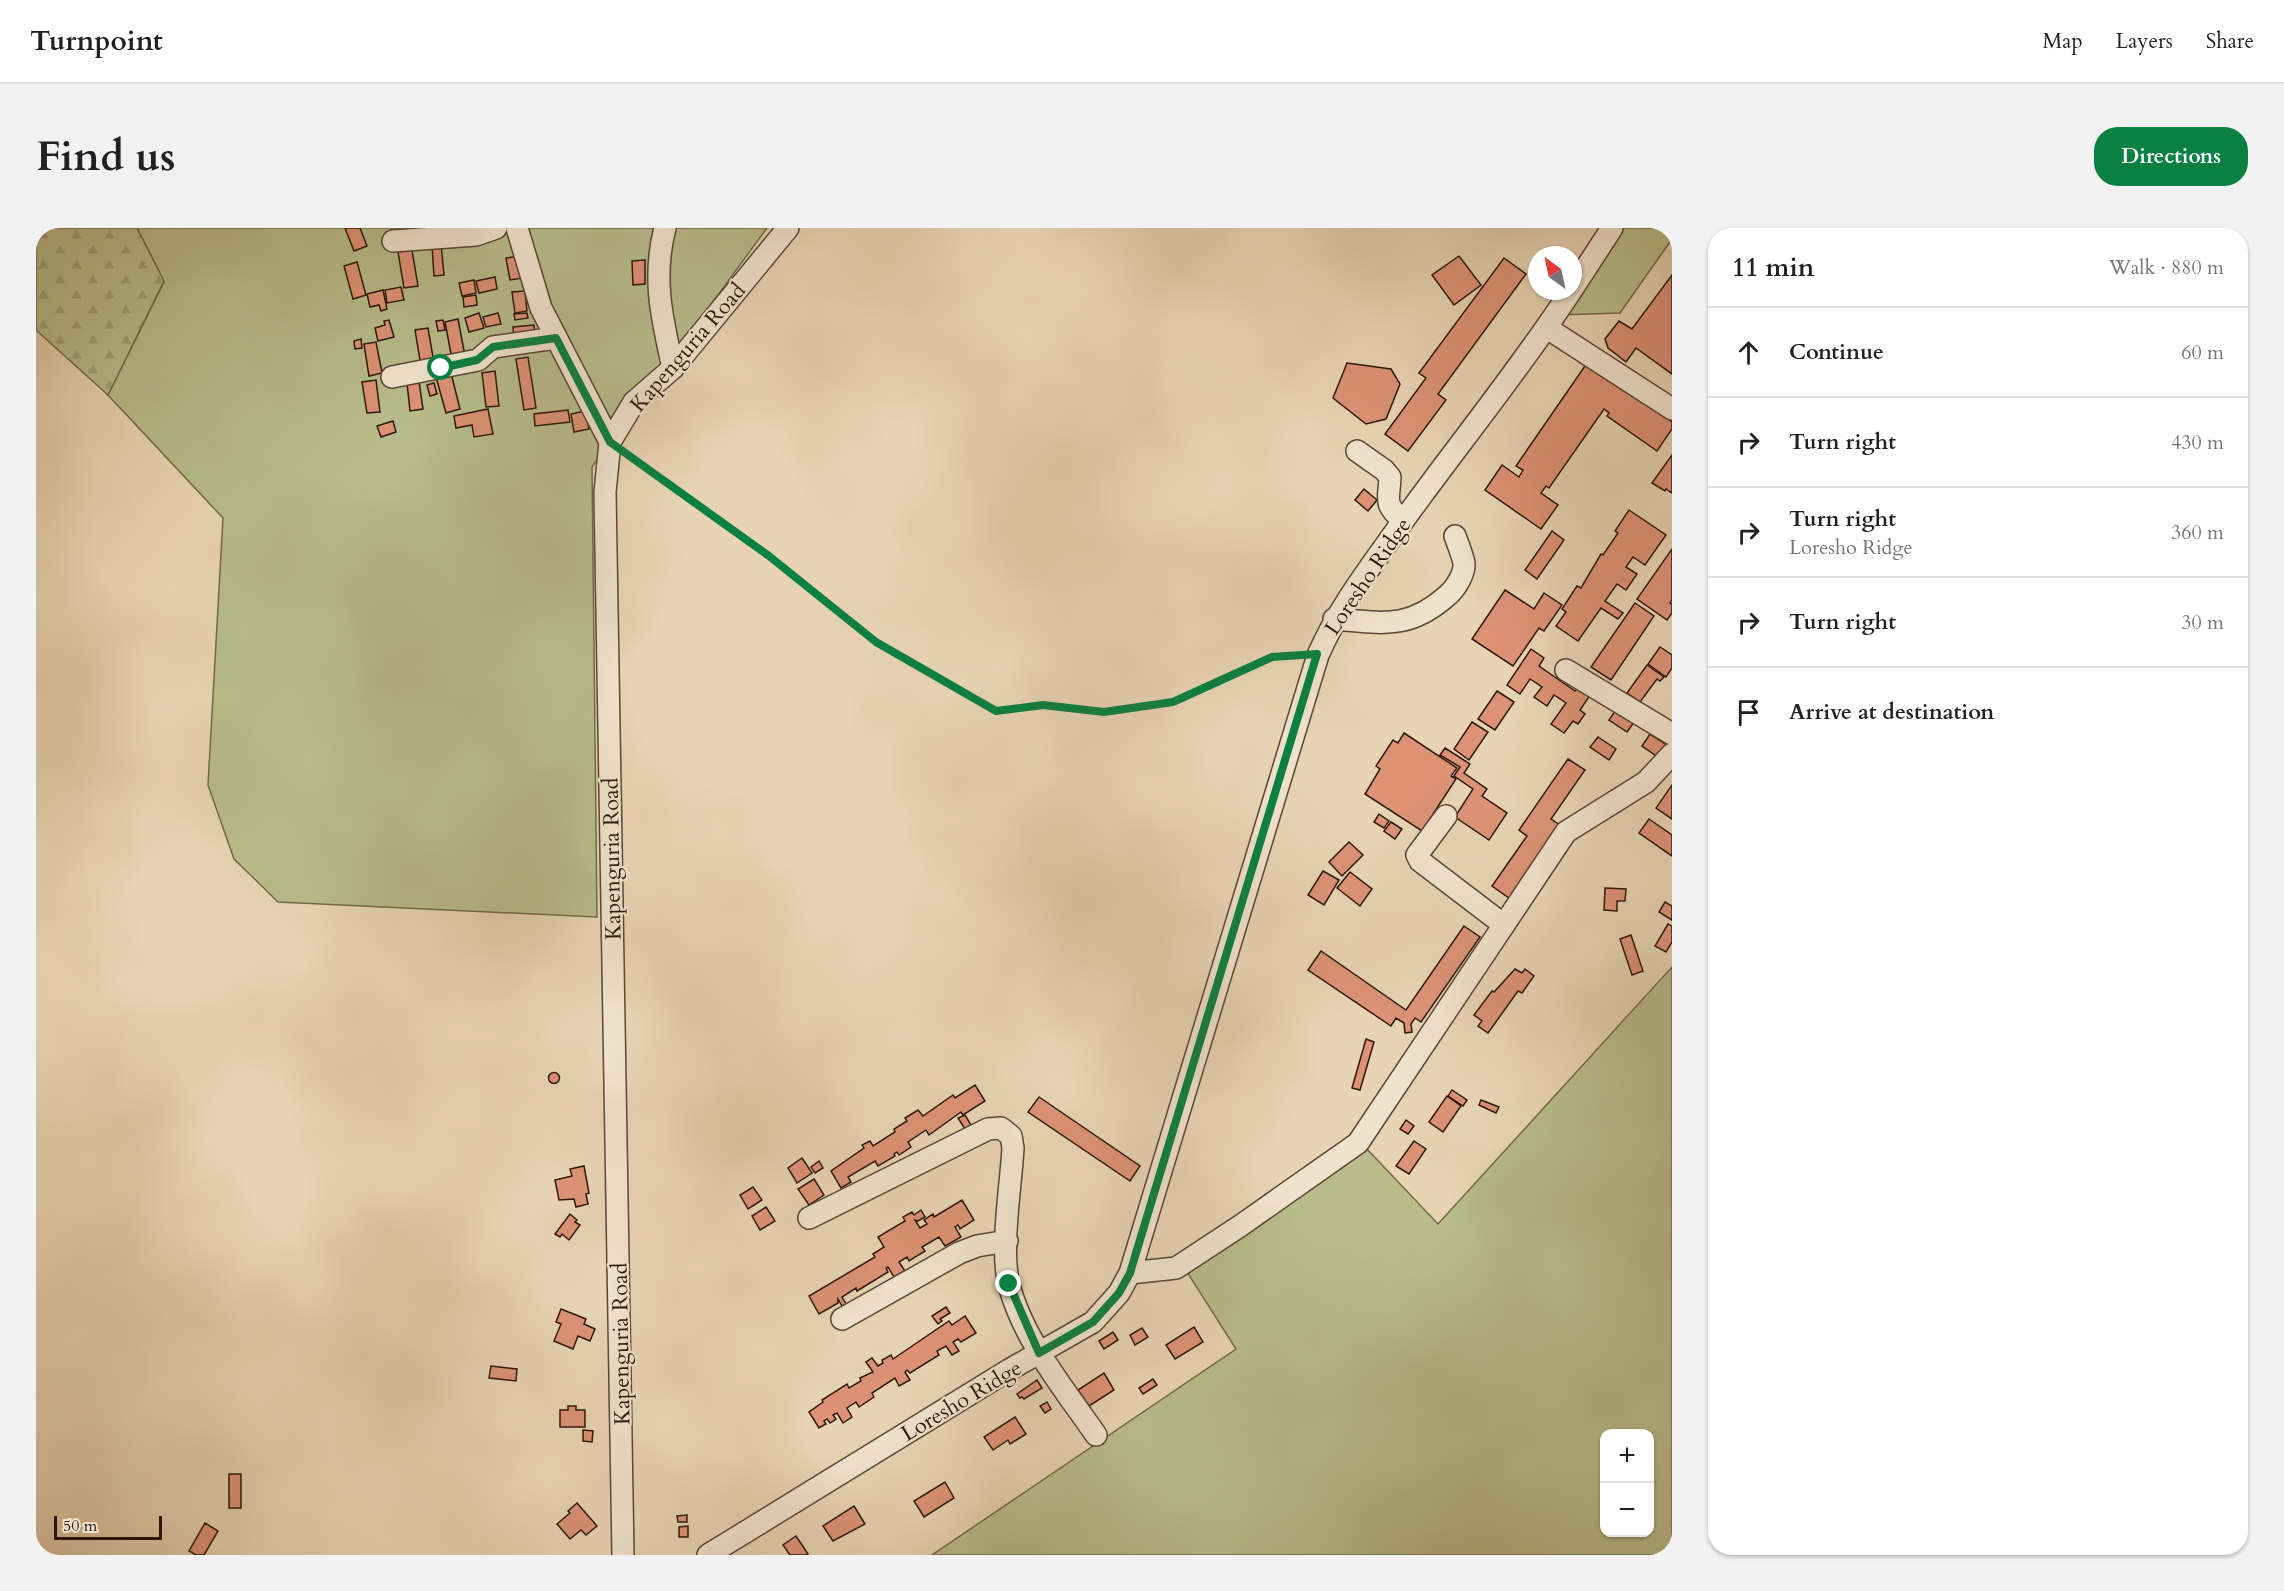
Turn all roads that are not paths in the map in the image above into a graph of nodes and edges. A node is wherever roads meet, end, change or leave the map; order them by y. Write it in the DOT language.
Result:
graph roads {
  1 [pos="496,228"];
  2 [pos="517,228"];
  3 [pos="664,228"];
  4 [pos="788,228"];
  5 [pos="1612,228"];
  6 [pos="393,241"];
  7 [pos="1582,274"];
  8 [pos="1565,300"];
  9 [pos="1547,328"];
  10 [pos="556,338"];
  11 [pos="673,368"];
  12 [pos="392,377"];
  13 [pos="1672,410"];
  14 [pos="610,442"];
  15 [pos="1357,451"];
  16 [pos="1403,521"];
  17 [pos="1455,536"];
  18 [pos="1334,619"];
  19 [pos="1566,670"];
  20 [pos="1672,734"];
  21 [pos="1672,754"];
  22 [pos="1446,816"];
  23 [pos="1504,925"];
  24 [pos="809,1218"];
  25 [pos="1006,1241"];
  26 [pos="1130,1273"];
  27 [pos="842,1319"];
  28 [pos="1039,1353"];
  29 [pos="1096,1436"];
  30 [pos="623,1555"];
  31 [pos="708,1555"];
  1 -- 6 [label="street"];
  2 -- 10 [label="street"];
  3 -- 11 [label="street"];
  4 -- 11 [label="street, Kapenguria Road"];
  5 -- 7 [label="street, Loresho Ridge"];
  8 -- 9 [label="street, Loresho Ridge"];
  9 -- 13 [label="street"];
  9 -- 16 [label="street, Loresho Ridge"];
  10 -- 12 [label="street"];
  10 -- 14 [label="street"];
  11 -- 14 [label="street, Kapenguria Road"];
  14 -- 30 [label="street, Kapenguria Road"];
  15 -- 16 [label="street"];
  16 -- 18 [label="street, Loresho Ridge"];
  17 -- 18 [label="street"];
  18 -- 26 [label="street, Loresho Ridge"];
  19 -- 20 [label="street"];
  21 -- 23 [label="street"];
  22 -- 23 [label="street"];
  23 -- 26 [label="street"];
  24 -- 25 [label="street"];
  25 -- 27 [label="street"];
  25 -- 28 [label="street"];
  26 -- 28 [label="street, Loresho Ridge"];
  28 -- 29 [label="street"];
  28 -- 31 [label="street, Loresho Ridge"];
}
